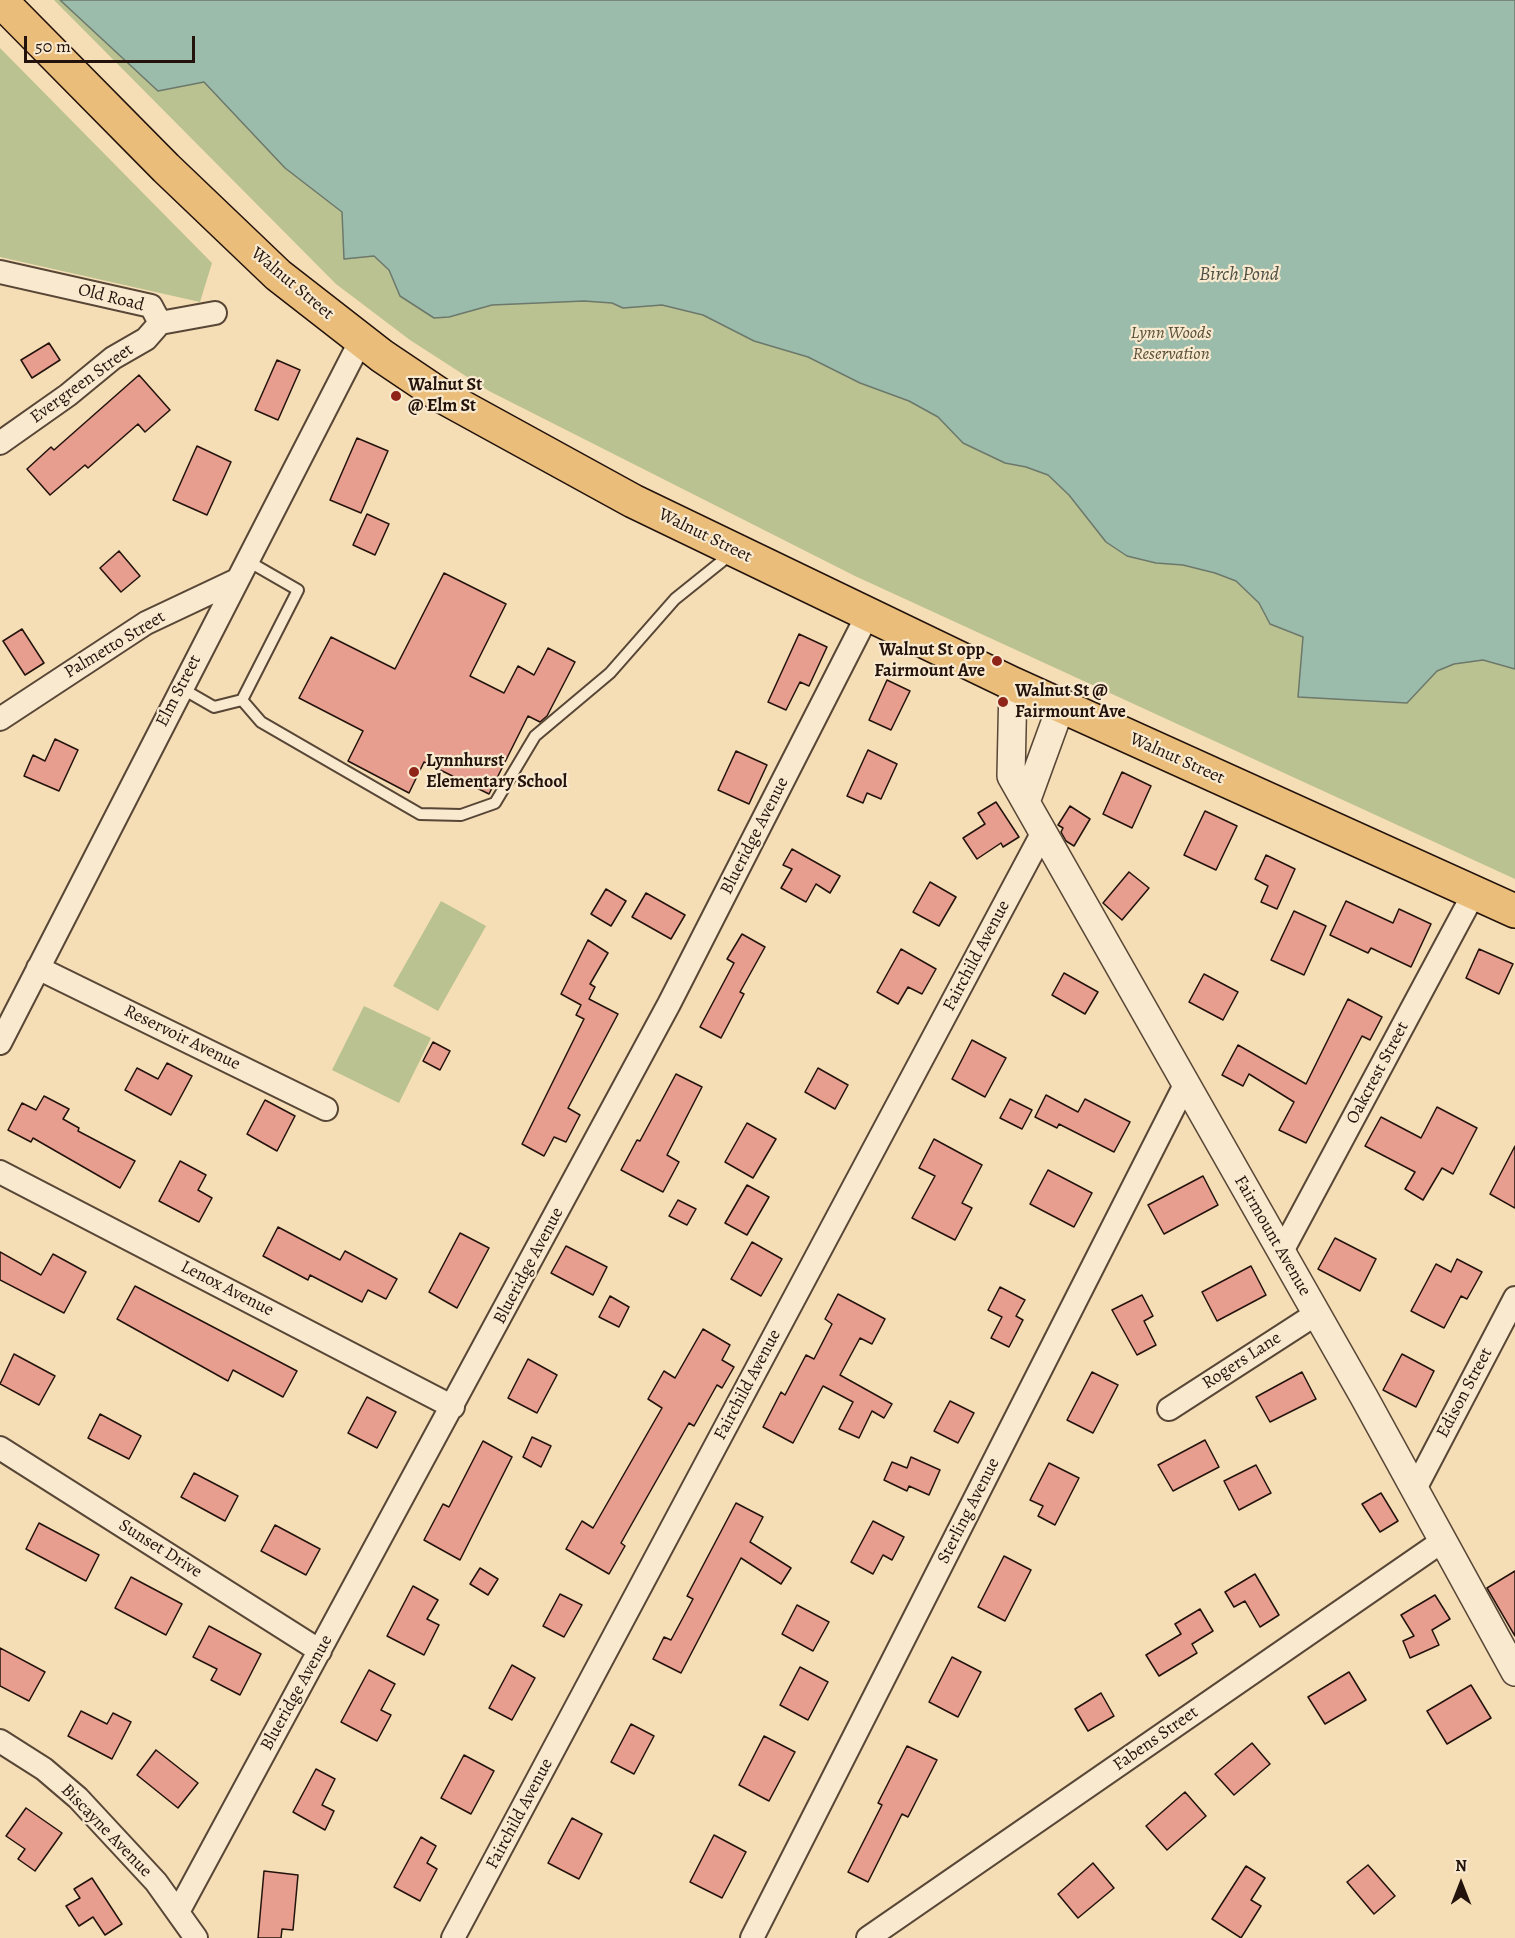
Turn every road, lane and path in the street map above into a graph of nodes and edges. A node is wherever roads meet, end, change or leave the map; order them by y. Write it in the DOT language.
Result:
graph roads {
  1 [pos="0,0"];
  2 [pos="0,272"];
  3 [pos="215,313"];
  4 [pos="160,323"];
  5 [pos="361,340"];
  6 [pos="0,443"];
  7 [pos="735,550"];
  8 [pos="246,560"];
  9 [pos="235,581"];
  10 [pos="868,614"];
  11 [pos="1013,684"];
  12 [pos="181,688"];
  13 [pos="242,699"];
  14 [pos="1061,706"];
  15 [pos="0,719"];
  16 [pos="1026,802"];
  17 [pos="1043,832"];
  18 [pos="1474,893"];
  19 [pos="1515,911"];
  20 [pos="38,968"];
  21 [pos="0,1041"];
  22 [pos="1186,1083"];
  23 [pos="326,1109"];
  24 [pos="0,1172"];
  25 [pos="1281,1252"];
  26 [pos="1515,1298"];
  27 [pos="1316,1314"];
  28 [pos="453,1407"];
  29 [pos="1169,1409"];
  30 [pos="0,1448"];
  31 [pos="1415,1489"];
  32 [pos="1444,1540"];
  33 [pos="320,1651"];
  34 [pos="1515,1672"];
  35 [pos="0,1741"];
  36 [pos="178,1912"];
  37 [pos="196,1938"];
  38 [pos="453,1938"];
  39 [pos="752,1938"];
  40 [pos="868,1938"];
  1 -- 5 [label="main road, Walnut Street"];
  2 -- 4 [label="street, Old Road"];
  3 -- 4 [label="street, Old Road"];
  4 -- 6 [label="street, Evergreen Street"];
  5 -- 7 [label="main road, Walnut Street"];
  5 -- 8 [label="street, Elm Street"];
  7 -- 10 [label="main road, Walnut Street"];
  7 -- 13 [label="lane"];
  8 -- 9 [label="street, Elm Street"];
  8 -- 13 [label="lane"];
  9 -- 12 [label="street, Elm Street"];
  9 -- 15 [label="street, Palmetto Street"];
  10 -- 11 [label="main road, Walnut Street"];
  10 -- 28 [label="street, Blueridge Avenue"];
  11 -- 14 [label="main road, Walnut Street"];
  11 -- 16 [label="street, Fairmount Avenue"];
  12 -- 13 [label="lane"];
  12 -- 20 [label="street, Elm Street"];
  14 -- 16 [label="street"];
  14 -- 18 [label="main road, Walnut Street"];
  16 -- 17 [label="street, Fairmount Avenue"];
  17 -- 22 [label="street, Fairmount Avenue"];
  17 -- 38 [label="street, Fairchild Avenue"];
  18 -- 19 [label="main road, Walnut Street"];
  18 -- 25 [label="street, Oakcrest Street"];
  20 -- 21 [label="street, Elm Street"];
  20 -- 23 [label="street, Reservoir Avenue"];
  22 -- 25 [label="street, Fairmount Avenue"];
  22 -- 39 [label="street, Sterling Avenue"];
  24 -- 28 [label="street, Lenox Avenue"];
  25 -- 27 [label="street, Fairmount Avenue"];
  26 -- 31 [label="street, Edison Street"];
  27 -- 29 [label="street, Rogers Lane"];
  27 -- 31 [label="street, Fairmount Avenue"];
  28 -- 33 [label="street, Blueridge Avenue"];
  30 -- 33 [label="street, Sunset Drive"];
  31 -- 32 [label="street, Fairmount Avenue"];
  32 -- 34 [label="street, Fairmount Avenue"];
  32 -- 40 [label="street, Fabens Street"];
  33 -- 36 [label="street, Blueridge Avenue"];
  35 -- 36 [label="street, Biscayne Avenue"];
  36 -- 37 [label="street, Biscayne Avenue"];
}
